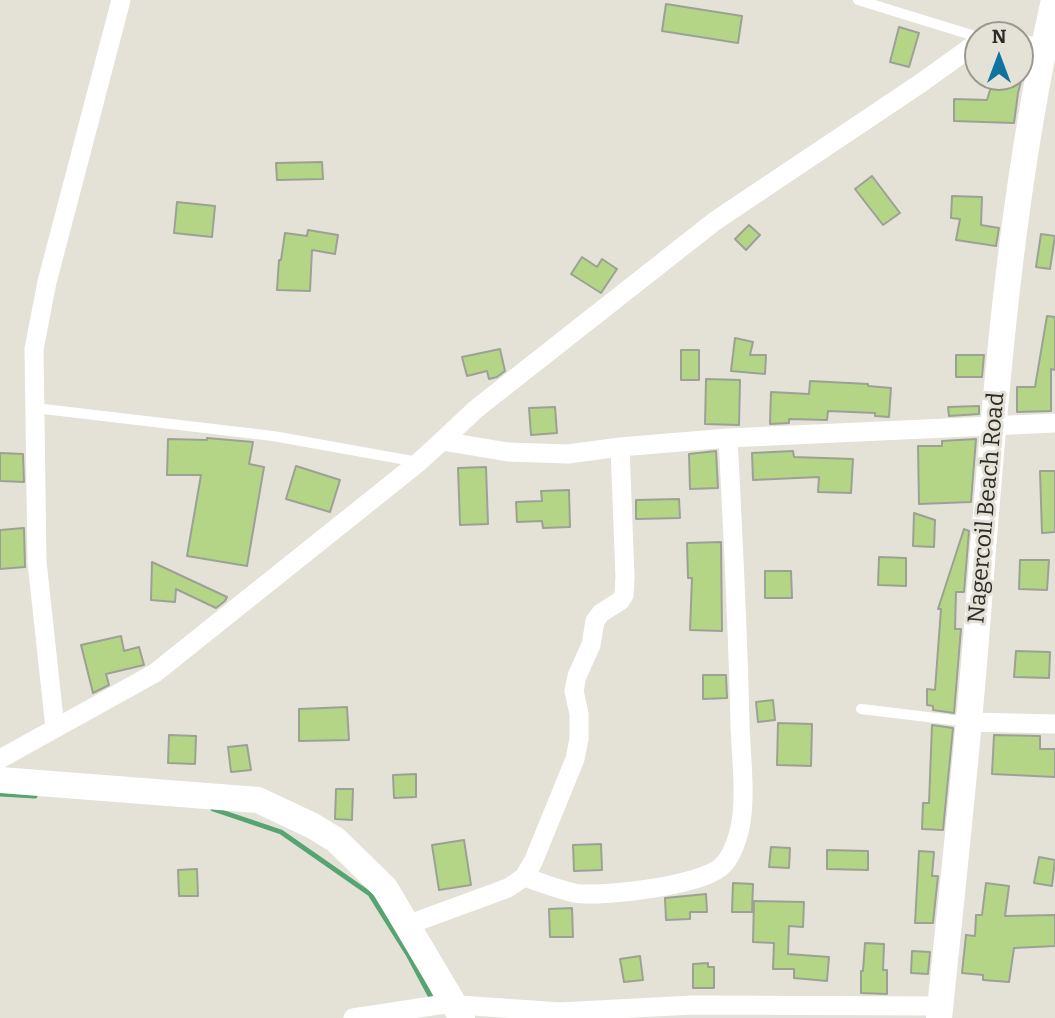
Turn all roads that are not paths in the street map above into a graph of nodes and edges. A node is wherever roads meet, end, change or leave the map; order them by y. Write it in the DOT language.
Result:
graph roads {
  1 [pos="121,0"];
  2 [pos="858,0"];
  3 [pos="1054,0"];
  4 [pos="964,35"];
  5 [pos="964,51"];
  6 [pos="1039,54"];
  7 [pos="34,408"];
  8 [pos="1055,423"];
  9 [pos="993,426"];
  10 [pos="728,438"];
  11 [pos="442,441"];
  12 [pos="620,447"];
  13 [pos="419,462"];
  14 [pos="861,709"];
  15 [pos="970,722"];
  16 [pos="1055,724"];
  17 [pos="55,728"];
  18 [pos="0,759"];
  19 [pos="0,780"];
  20 [pos="524,877"];
  21 [pos="407,925"];
  22 [pos="448,1008"];
  23 [pos="782,1012"];
  24 [pos="940,1012"];
  25 [pos="353,1018"];
  1 -- 7 [label="street"];
  2 -- 4 [label="lane"];
  3 -- 6 [label="main road, Nagercoil Beach Road"];
  5 -- 11 [label="street"];
  6 -- 9 [label="main road, Nagercoil Beach Road"];
  7 -- 13 [label="lane"];
  7 -- 17 [label="street"];
  8 -- 9 [label="street"];
  9 -- 10 [label="street"];
  9 -- 15 [label="main road, Nagercoil Beach Road"];
  10 -- 12 [label="street"];
  10 -- 20 [label="street"];
  11 -- 12 [label="street"];
  11 -- 13 [label="street"];
  12 -- 20 [label="street"];
  13 -- 17 [label="street"];
  14 -- 15 [label="lane"];
  15 -- 16 [label="street"];
  15 -- 24 [label="main road, Nagercoil Beach Road"];
  17 -- 18 [label="street"];
  19 -- 21 [label="main road"];
  20 -- 21 [label="street"];
  21 -- 22 [label="main road"];
  22 -- 23 [label="street"];
  22 -- 25 [label="street"];
  23 -- 24 [label="street"];
}
